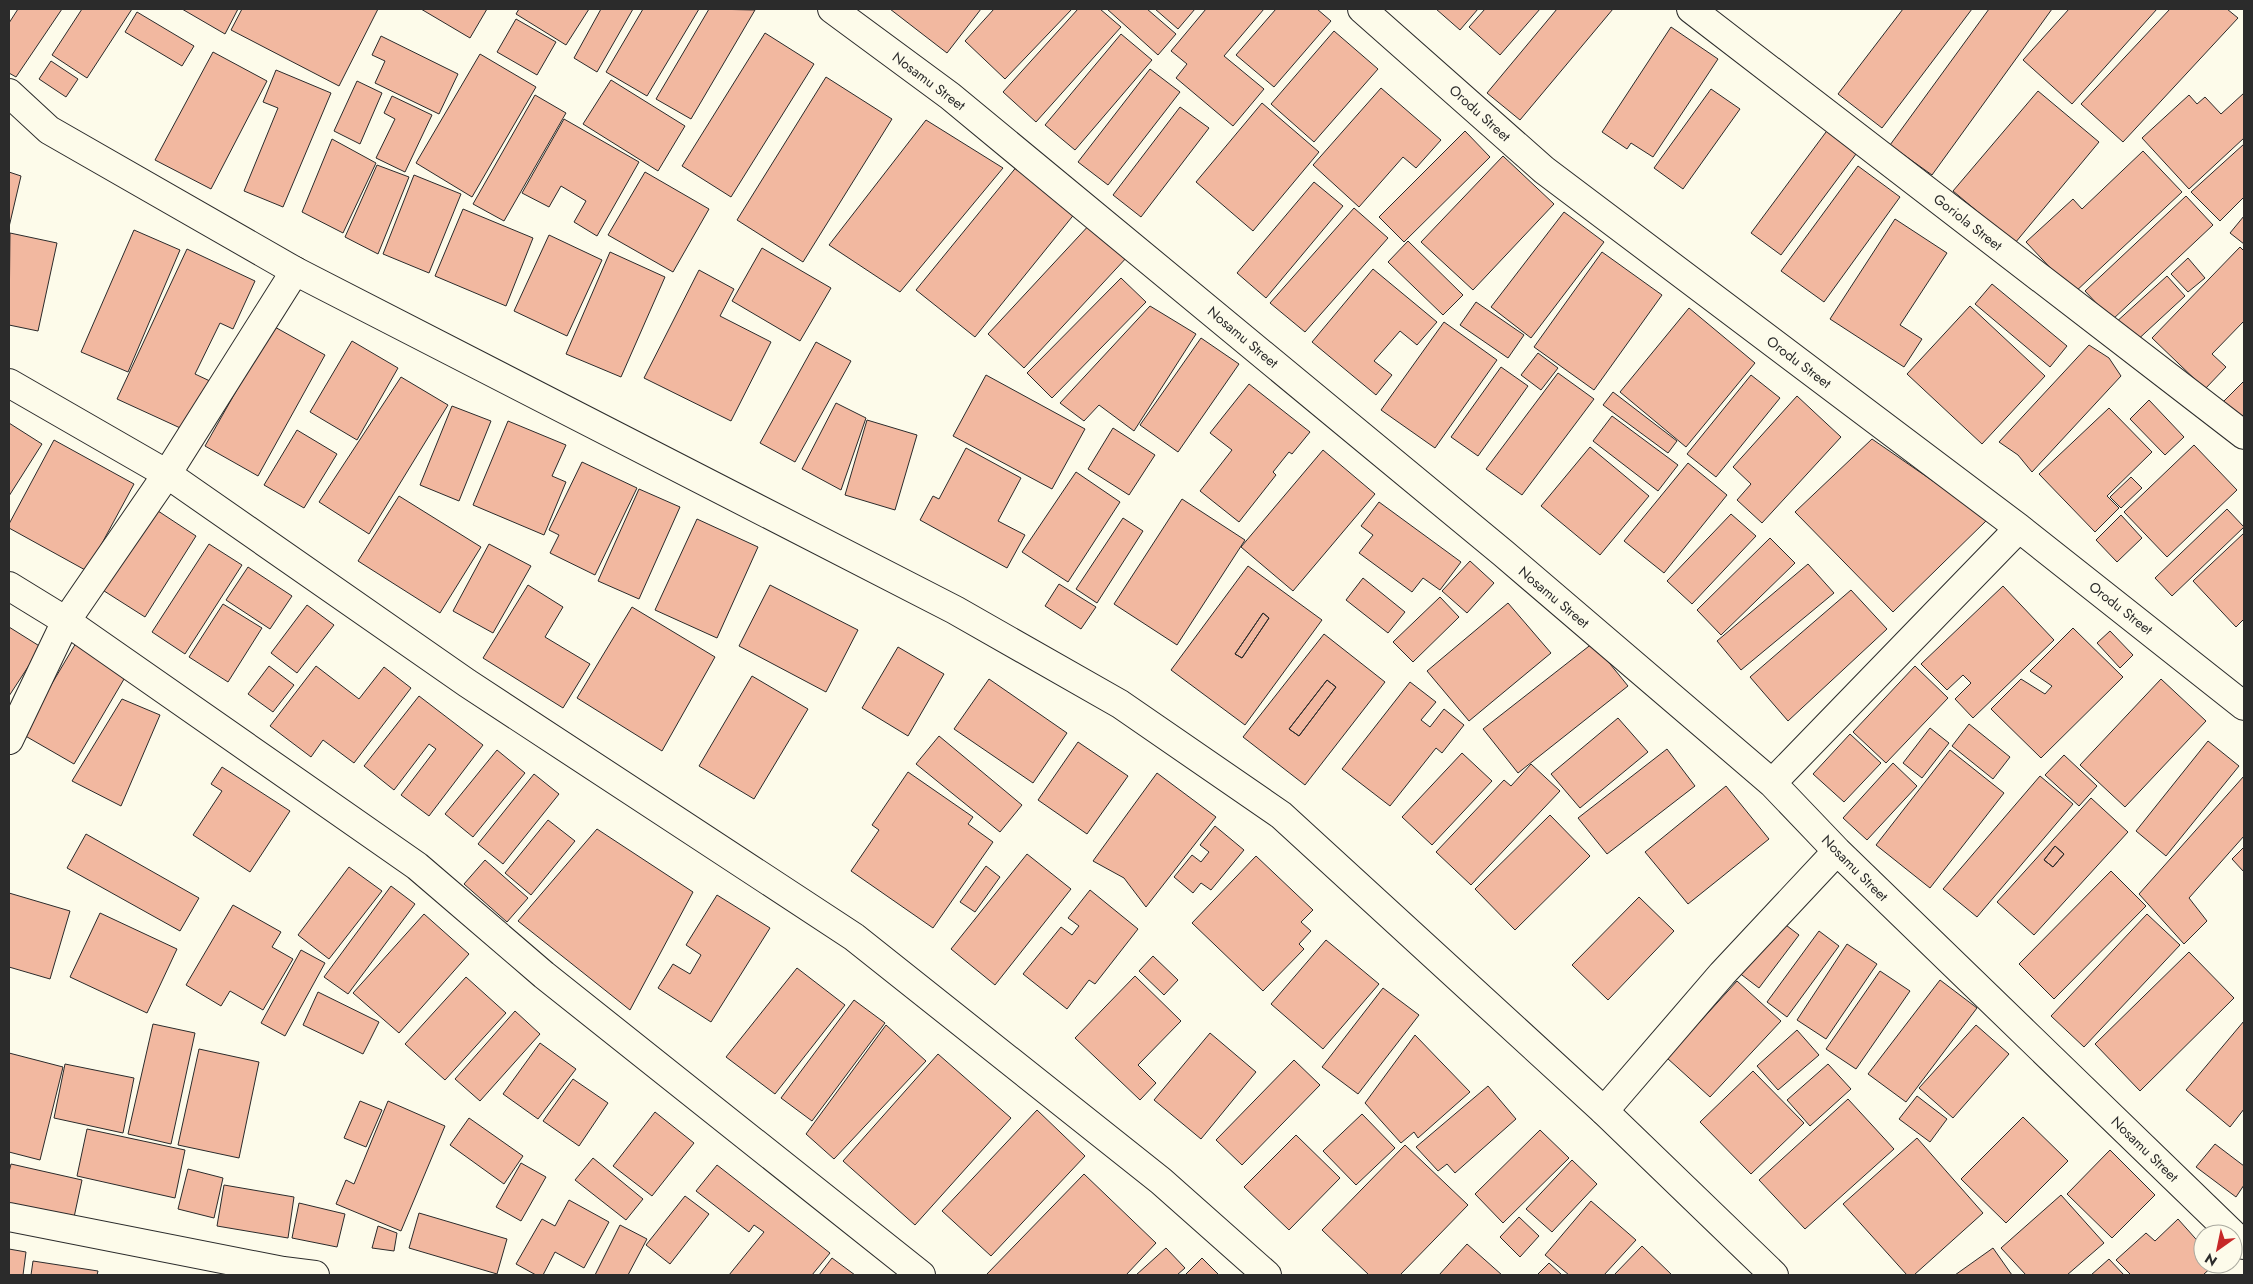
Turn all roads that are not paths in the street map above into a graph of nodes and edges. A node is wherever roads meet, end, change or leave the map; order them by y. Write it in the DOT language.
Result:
graph roads {
  1 [pos="832,9"];
  2 [pos="1362,9"];
  3 [pos="1691,9"];
  4 [pos="9,93"];
  5 [pos="295,271"];
  6 [pos="9,383"];
  7 [pos="2244,434"];
  8 [pos="167,474"];
  9 [pos="2019,528"];
  10 [pos="9,586"];
  11 [pos="66,621"];
  12 [pos="2244,706"];
  13 [pos="9,740"];
  14 [pos="1772,783"];
  15 [pos="1837,851"];
  16 [pos="1604,1111"];
  17 [pos="9,1217"];
  18 [pos="2244,1245"];
  19 [pos="315,1275"];
  20 [pos="921,1275"];
  21 [pos="1267,1275"];
  22 [pos="1774,1275"];
  1 -- 14 [label="street, Nosamu Street"];
  2 -- 9 [label="street, Orodu Street"];
  3 -- 7 [label="street, Goriola Street"];
  4 -- 5 [label="street"];
  5 -- 8 [label="street"];
  5 -- 16 [label="street"];
  6 -- 8 [label="street"];
  8 -- 11 [label="street"];
  8 -- 21 [label="street"];
  9 -- 12 [label="street, Orodu Street"];
  9 -- 14 [label="street"];
  10 -- 11 [label="street"];
  11 -- 13 [label="street"];
  11 -- 20 [label="street"];
  14 -- 15 [label="street, Nosamu Street"];
  15 -- 16 [label="street"];
  15 -- 18 [label="street, Nosamu Street"];
  16 -- 22 [label="street"];
  17 -- 19 [label="street"];
}
